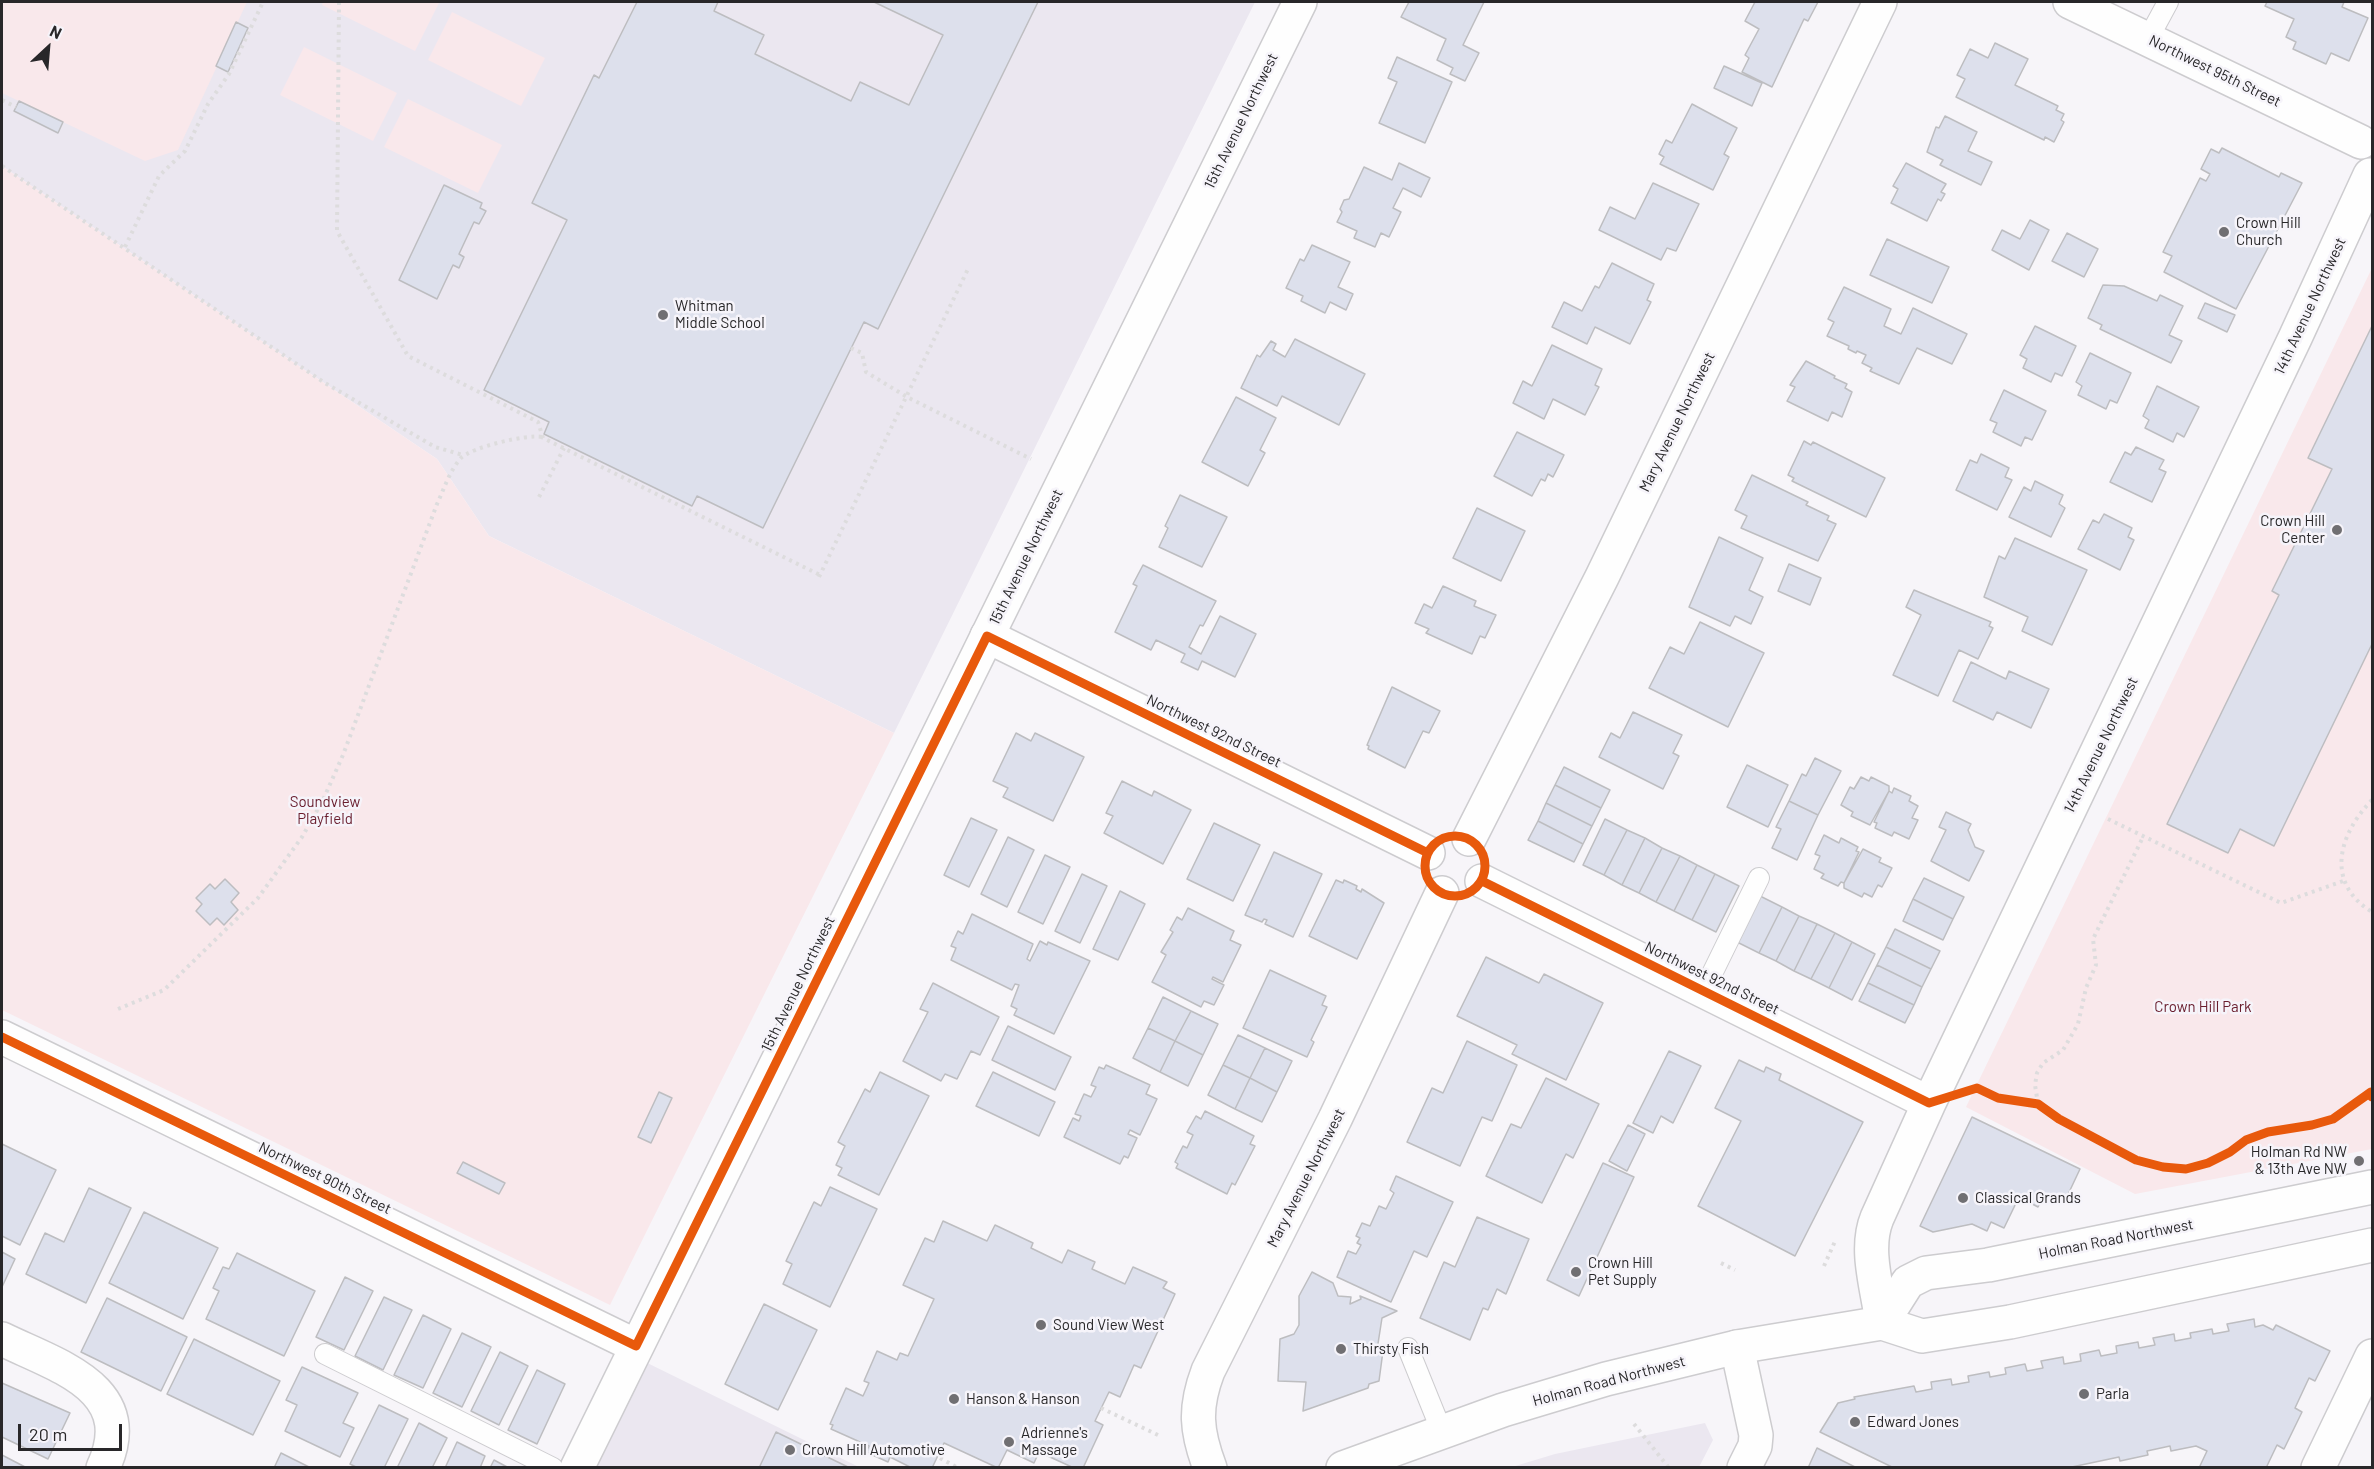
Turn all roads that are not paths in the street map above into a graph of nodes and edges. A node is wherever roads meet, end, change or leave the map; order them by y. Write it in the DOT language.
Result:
graph roads {
  1 [pos="1300,2"];
  2 [pos="1880,2"];
  3 [pos="2070,2"];
  4 [pos="2168,2"];
  5 [pos="2148,39"];
  6 [pos="2367,137"];
  7 [pos="2371,175"];
  8 [pos="987,636"];
  9 [pos="1469,839"];
  10 [pos="1428,853"];
  11 [pos="1759,878"];
  12 [pos="1482,881"];
  13 [pos="1442,893"];
  14 [pos="1704,990"];
  15 [pos="2,1038"];
  16 [pos="1929,1103"];
  17 [pos="2373,1187"];
  18 [pos="2373,1245"];
  19 [pos="1882,1323"];
  20 [pos="2,1339"];
  21 [pos="636,1346"];
  22 [pos="1737,1347"];
  23 [pos="1408,1348"];
  24 [pos="325,1354"];
  25 [pos="2373,1356"];
  26 [pos="1442,1432"];
  27 [pos="103,1467"];
  28 [pos="553,1467"];
  29 [pos="577,1467"];
  30 [pos="1210,1467"];
  31 [pos="1343,1467"];
  32 [pos="1744,1467"];
  33 [pos="2318,1467"];
  1 -- 8 [label="street, 15th Avenue Northwest"];
  2 -- 9 [label="street, Mary Avenue Northwest"];
  3 -- 5 [label="street, Northwest 95th Street"];
  4 -- 5 [label="lane"];
  5 -- 6 [label="street, Northwest 95th Street"];
  6 -- 7 [label="street"];
  7 -- 16 [label="street, 14th Avenue Northwest"];
  8 -- 10 [label="street, Northwest 92nd Street"];
  8 -- 21 [label="street, 15th Avenue Northwest"];
  9 -- 10 [label="street"];
  9 -- 12 [label="street"];
  10 -- 13 [label="street"];
  11 -- 14 [label="lane"];
  12 -- 13 [label="street"];
  12 -- 14 [label="street, Northwest 92nd Street"];
  13 -- 30 [label="street, Mary Avenue Northwest"];
  14 -- 16 [label="street, Northwest 92nd Street"];
  15 -- 21 [label="street, Northwest 90th Street"];
  16 -- 19 [label="street, 14th Avenue Northwest"];
  17 -- 19 [label="street, Holman Road Northwest"];
  18 -- 19 [label="street, Holman Road Northwest"];
  19 -- 22 [label="street, Holman Road Northwest"];
  20 -- 27 [label="street"];
  21 -- 29 [label="street, 15th Avenue Northwest"];
  22 -- 26 [label="street, Holman Road Northwest"];
  22 -- 32 [label="street"];
  23 -- 26 [label="lane"];
  24 -- 28 [label="lane"];
  25 -- 33 [label="street"];
  26 -- 31 [label="street, Holman Road Northwest"];
}
